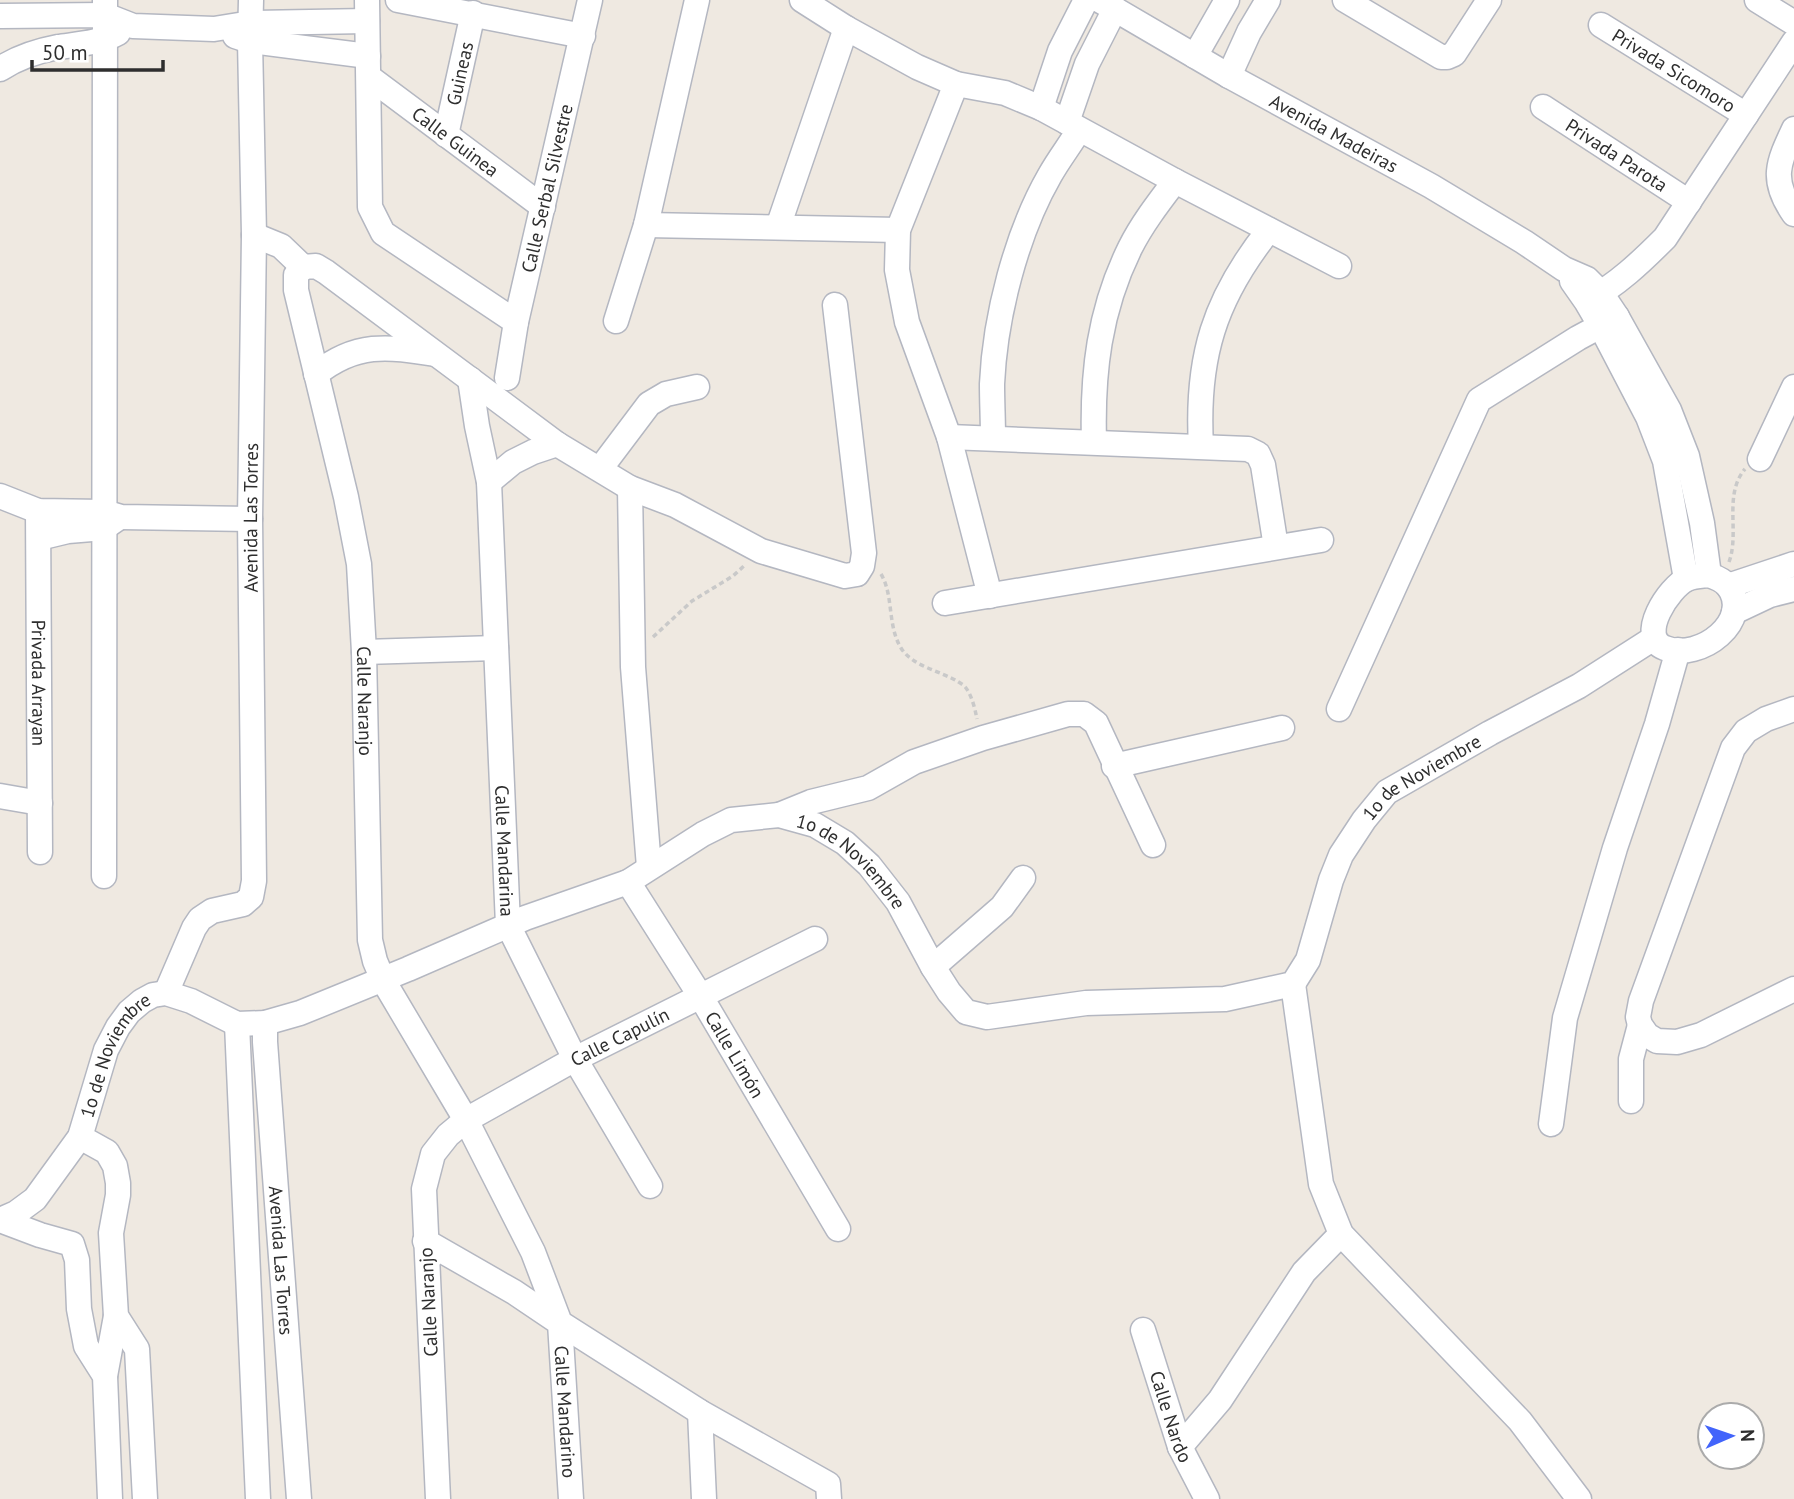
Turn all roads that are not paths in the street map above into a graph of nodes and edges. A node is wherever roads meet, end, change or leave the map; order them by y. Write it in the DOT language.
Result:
graph roads {
  1 [pos="398,0"];
  2 [pos="590,0"];
  3 [pos="698,0"];
  4 [pos="802,0"];
  5 [pos="1086,0"];
  6 [pos="1227,0"];
  7 [pos="1268,0"];
  8 [pos="1489,0"];
  9 [pos="1757,0"];
  10 [pos="1354,2"];
  11 [pos="1107,5"];
  12 [pos="367,10"];
  13 [pos="473,13"];
  14 [pos="0,16"];
  15 [pos="105,18"];
  16 [pos="251,21"];
  17 [pos="1794,23"];
  18 [pos="1601,24"];
  19 [pos="846,28"];
  20 [pos="583,36"];
  21 [pos="1794,42"];
  22 [pos="1195,56"];
  23 [pos="368,66"];
  24 [pos="0,69"];
  25 [pos="1229,76"];
  26 [pos="956,84"];
  27 [pos="1543,107"];
  28 [pos="1041,108"];
  29 [pos="1746,115"];
  30 [pos="1073,126"];
  31 [pos="1794,129"];
  32 [pos="446,135"];
  33 [pos="1175,181"];
  34 [pos="1689,202"];
  35 [pos="543,207"];
  36 [pos="1794,214"];
  37 [pos="646,225"];
  38 [pos="778,227"];
  39 [pos="898,230"];
  40 [pos="1269,230"];
  41 [pos="254,235"];
  42 [pos="1339,266"];
  43 [pos="303,267"];
  44 [pos="1594,297"];
  45 [pos="835,305"];
  46 [pos="616,321"];
  47 [pos="1609,321"];
  48 [pos="516,322"];
  49 [pos="439,355"];
  50 [pos="316,374"];
  51 [pos="507,378"];
  52 [pos="470,379"];
  53 [pos="697,387"];
  54 [pos="1794,387"];
  55 [pos="949,437"];
  56 [pos="993,438"];
  57 [pos="1094,442"];
  58 [pos="556,444"];
  59 [pos="1201,446"];
  60 [pos="1760,459"];
  61 [pos="600,469"];
  62 [pos="489,482"];
  63 [pos="630,488"];
  64 [pos="0,496"];
  65 [pos="38,511"];
  66 [pos="110,519"];
  67 [pos="250,519"];
  68 [pos="39,538"];
  69 [pos="1321,540"];
  70 [pos="1276,547"];
  71 [pos="1794,564"];
  72 [pos="1711,580"];
  73 [pos="1794,589"];
  74 [pos="989,596"];
  75 [pos="945,603"];
  76 [pos="1734,612"];
  77 [pos="1654,638"];
  78 [pos="496,648"];
  79 [pos="1678,650"];
  80 [pos="364,652"];
  81 [pos="1339,709"];
  82 [pos="1794,709"];
  83 [pos="1282,728"];
  84 [pos="1114,766"];
  85 [pos="0,796"];
  86 [pos="40,803"];
  87 [pos="779,815"];
  88 [pos="1153,845"];
  89 [pos="40,852"];
  90 [pos="649,867"];
  91 [pos="104,876"];
  92 [pos="1023,878"];
  93 [pos="628,882"];
  94 [pos="508,925"];
  95 [pos="815,939"];
  96 [pos="933,967"];
  97 [pos="383,980"];
  98 [pos="1293,984"];
  99 [pos="1794,987"];
  100 [pos="166,993"];
  101 [pos="701,997"];
  102 [pos="265,1023"];
  103 [pos="237,1024"];
  104 [pos="1640,1025"];
  105 [pos="575,1059"];
  106 [pos="1631,1101"];
  107 [pos="466,1121"];
  108 [pos="1550,1124"];
  109 [pos="79,1137"];
  110 [pos="650,1185"];
  111 [pos="0,1220"];
  112 [pos="278,1222"];
  113 [pos="838,1229"];
  114 [pos="1341,1234"];
  115 [pos="425,1241"];
  116 [pos="112,1243"];
  117 [pos="72,1244"];
  118 [pos="247,1246"];
  119 [pos="116,1315"];
  120 [pos="558,1318"];
  121 [pos="1143,1330"];
  122 [pos="105,1376"];
  123 [pos="700,1412"];
  124 [pos="1180,1447"];
  125 [pos="829,1492"];
  126 [pos="110,1499"];
  127 [pos="145,1499"];
  128 [pos="258,1499"];
  129 [pos="299,1499"];
  130 [pos="438,1499"];
  131 [pos="570,1499"];
  132 [pos="704,1499"];
  133 [pos="1207,1499"];
  134 [pos="1578,1499"];
  1 -- 13 [label="street"];
  2 -- 20 [label="street, Calle Serbal Silvestre"];
  3 -- 37 [label="street"];
  4 -- 19 [label="street"];
  5 -- 28 [label="street"];
  6 -- 22 [label="street"];
  7 -- 25 [label="street"];
  8 -- 10 [label="street"];
  9 -- 17 [label="street"];
  11 -- 22 [label="street, Avenida Madeiras"];
  11 -- 30 [label="street"];
  12 -- 16 [label="street"];
  12 -- 23 [label="street"];
  13 -- 20 [label="street"];
  13 -- 32 [label="street, Guineas"];
  14 -- 15 [label="street"];
  15 -- 16 [label="street"];
  15 -- 24 [label="street"];
  15 -- 66 [label="street"];
  16 -- 23 [label="street"];
  16 -- 41 [label="street, Avenida Las Torres"];
  18 -- 29 [label="street, Privada Sicomoro"];
  19 -- 26 [label="street"];
  19 -- 38 [label="street"];
  20 -- 35 [label="street, Calle Serbal Silvestre"];
  21 -- 29 [label="street"];
  22 -- 25 [label="street, Avenida Madeiras"];
  23 -- 32 [label="street, Calle Guinea"];
  23 -- 48 [label="street"];
  25 -- 44 [label="street, Avenida Madeiras"];
  26 -- 28 [label="street"];
  26 -- 39 [label="street"];
  27 -- 34 [label="street, Privada Parota"];
  28 -- 30 [label="street"];
  29 -- 34 [label="street"];
  30 -- 33 [label="street"];
  30 -- 56 [label="street"];
  31 -- 36 [label="street"];
  32 -- 35 [label="street, Calle Guinea"];
  33 -- 40 [label="street"];
  33 -- 57 [label="street"];
  34 -- 44 [label="street"];
  35 -- 48 [label="street, Calle Serbal Silvestre"];
  37 -- 38 [label="street"];
  37 -- 46 [label="street"];
  38 -- 39 [label="street"];
  39 -- 55 [label="street"];
  40 -- 42 [label="street"];
  40 -- 59 [label="street"];
  41 -- 43 [label="street"];
  41 -- 67 [label="street, Avenida Las Torres"];
  43 -- 49 [label="street"];
  43 -- 50 [label="street, Calle Naranjo"];
  44 -- 47 [label="street, Avenida Madeiras"];
  45 -- 63 [label="street"];
  47 -- 72 [label="street, Avenida Madeiras"];
  47 -- 81 [label="street"];
  48 -- 51 [label="street, Calle Serbal Silvestre"];
  49 -- 50 [label="street"];
  49 -- 52 [label="street"];
  50 -- 80 [label="street, Calle Naranjo"];
  52 -- 58 [label="street"];
  52 -- 62 [label="street, Calle Mandarina"];
  53 -- 61 [label="street"];
  54 -- 60 [label="street"];
  55 -- 56 [label="street"];
  55 -- 74 [label="street"];
  56 -- 57 [label="street"];
  57 -- 59 [label="street"];
  58 -- 61 [label="street"];
  58 -- 62 [label="street"];
  59 -- 70 [label="street"];
  61 -- 63 [label="street"];
  62 -- 78 [label="street, Calle Mandarina"];
  63 -- 90 [label="street"];
  64 -- 65 [label="street"];
  65 -- 66 [label="street"];
  65 -- 68 [label="street, Privada Arrayan"];
  66 -- 67 [label="street"];
  66 -- 68 [label="street"];
  66 -- 91 [label="street"];
  67 -- 100 [label="street, Avenida Las Torres"];
  68 -- 86 [label="street, Privada Arrayan"];
  69 -- 70 [label="street"];
  70 -- 74 [label="street"];
  71 -- 72 [label="street"];
  72 -- 76 [label="street"];
  72 -- 77 [label="street"];
  73 -- 76 [label="street"];
  74 -- 75 [label="street"];
  76 -- 79 [label="street"];
  77 -- 79 [label="street"];
  77 -- 98 [label="street, 1o de Noviembre"];
  78 -- 80 [label="street"];
  78 -- 94 [label="street, Calle Mandarina"];
  79 -- 108 [label="street"];
  80 -- 97 [label="street, Calle Naranjo"];
  82 -- 104 [label="street"];
  83 -- 84 [label="street"];
  84 -- 87 [label="street"];
  84 -- 88 [label="street"];
  85 -- 86 [label="street"];
  86 -- 89 [label="street, Privada Arrayan"];
  87 -- 90 [label="street, 1o de Noviembre"];
  87 -- 96 [label="street, 1o de Noviembre"];
  90 -- 93 [label="street, 1o de Noviembre"];
  92 -- 96 [label="street"];
  93 -- 94 [label="street, 1o de Noviembre"];
  93 -- 101 [label="street, Calle Limón"];
  94 -- 97 [label="street, 1o de Noviembre"];
  94 -- 105 [label="street, Calle Mandarina"];
  95 -- 101 [label="street, Calle Capulín"];
  96 -- 98 [label="street, 1o de Noviembre"];
  97 -- 102 [label="street, 1o de Noviembre"];
  97 -- 107 [label="street, Calle Naranjo"];
  98 -- 114 [label="street"];
  99 -- 104 [label="street"];
  100 -- 103 [label="street, 1o de Noviembre"];
  100 -- 109 [label="street, 1o de Noviembre"];
  101 -- 105 [label="street, Calle Capulín"];
  101 -- 113 [label="street, Calle Limón"];
  102 -- 103 [label="street, 1o de Noviembre"];
  102 -- 112 [label="street, Avenida Las Torres"];
  103 -- 118 [label="street, Avenida Las Torres"];
  104 -- 106 [label="street"];
  105 -- 107 [label="street, Calle Capulín"];
  105 -- 110 [label="street, Calle Mandarina"];
  107 -- 115 [label="street, Calle Naranjo"];
  107 -- 120 [label="street, Calle Naranjo"];
  109 -- 111 [label="street, 1o de Noviembre"];
  109 -- 116 [label="street"];
  111 -- 117 [label="street"];
  112 -- 118 [label="street"];
  112 -- 129 [label="street, Avenida Las Torres"];
  114 -- 124 [label="street"];
  114 -- 134 [label="street"];
  115 -- 120 [label="street"];
  115 -- 130 [label="street, Calle Naranjo"];
  116 -- 117 [label="street"];
  116 -- 119 [label="street"];
  117 -- 122 [label="street"];
  118 -- 128 [label="street, Avenida Las Torres"];
  119 -- 122 [label="street"];
  119 -- 127 [label="street"];
  120 -- 123 [label="street"];
  120 -- 131 [label="street, Calle Mandarino"];
  121 -- 124 [label="street, Calle Nardo"];
  122 -- 126 [label="street"];
  123 -- 125 [label="street"];
  123 -- 132 [label="street"];
  124 -- 133 [label="street, Calle Nardo"];
}
